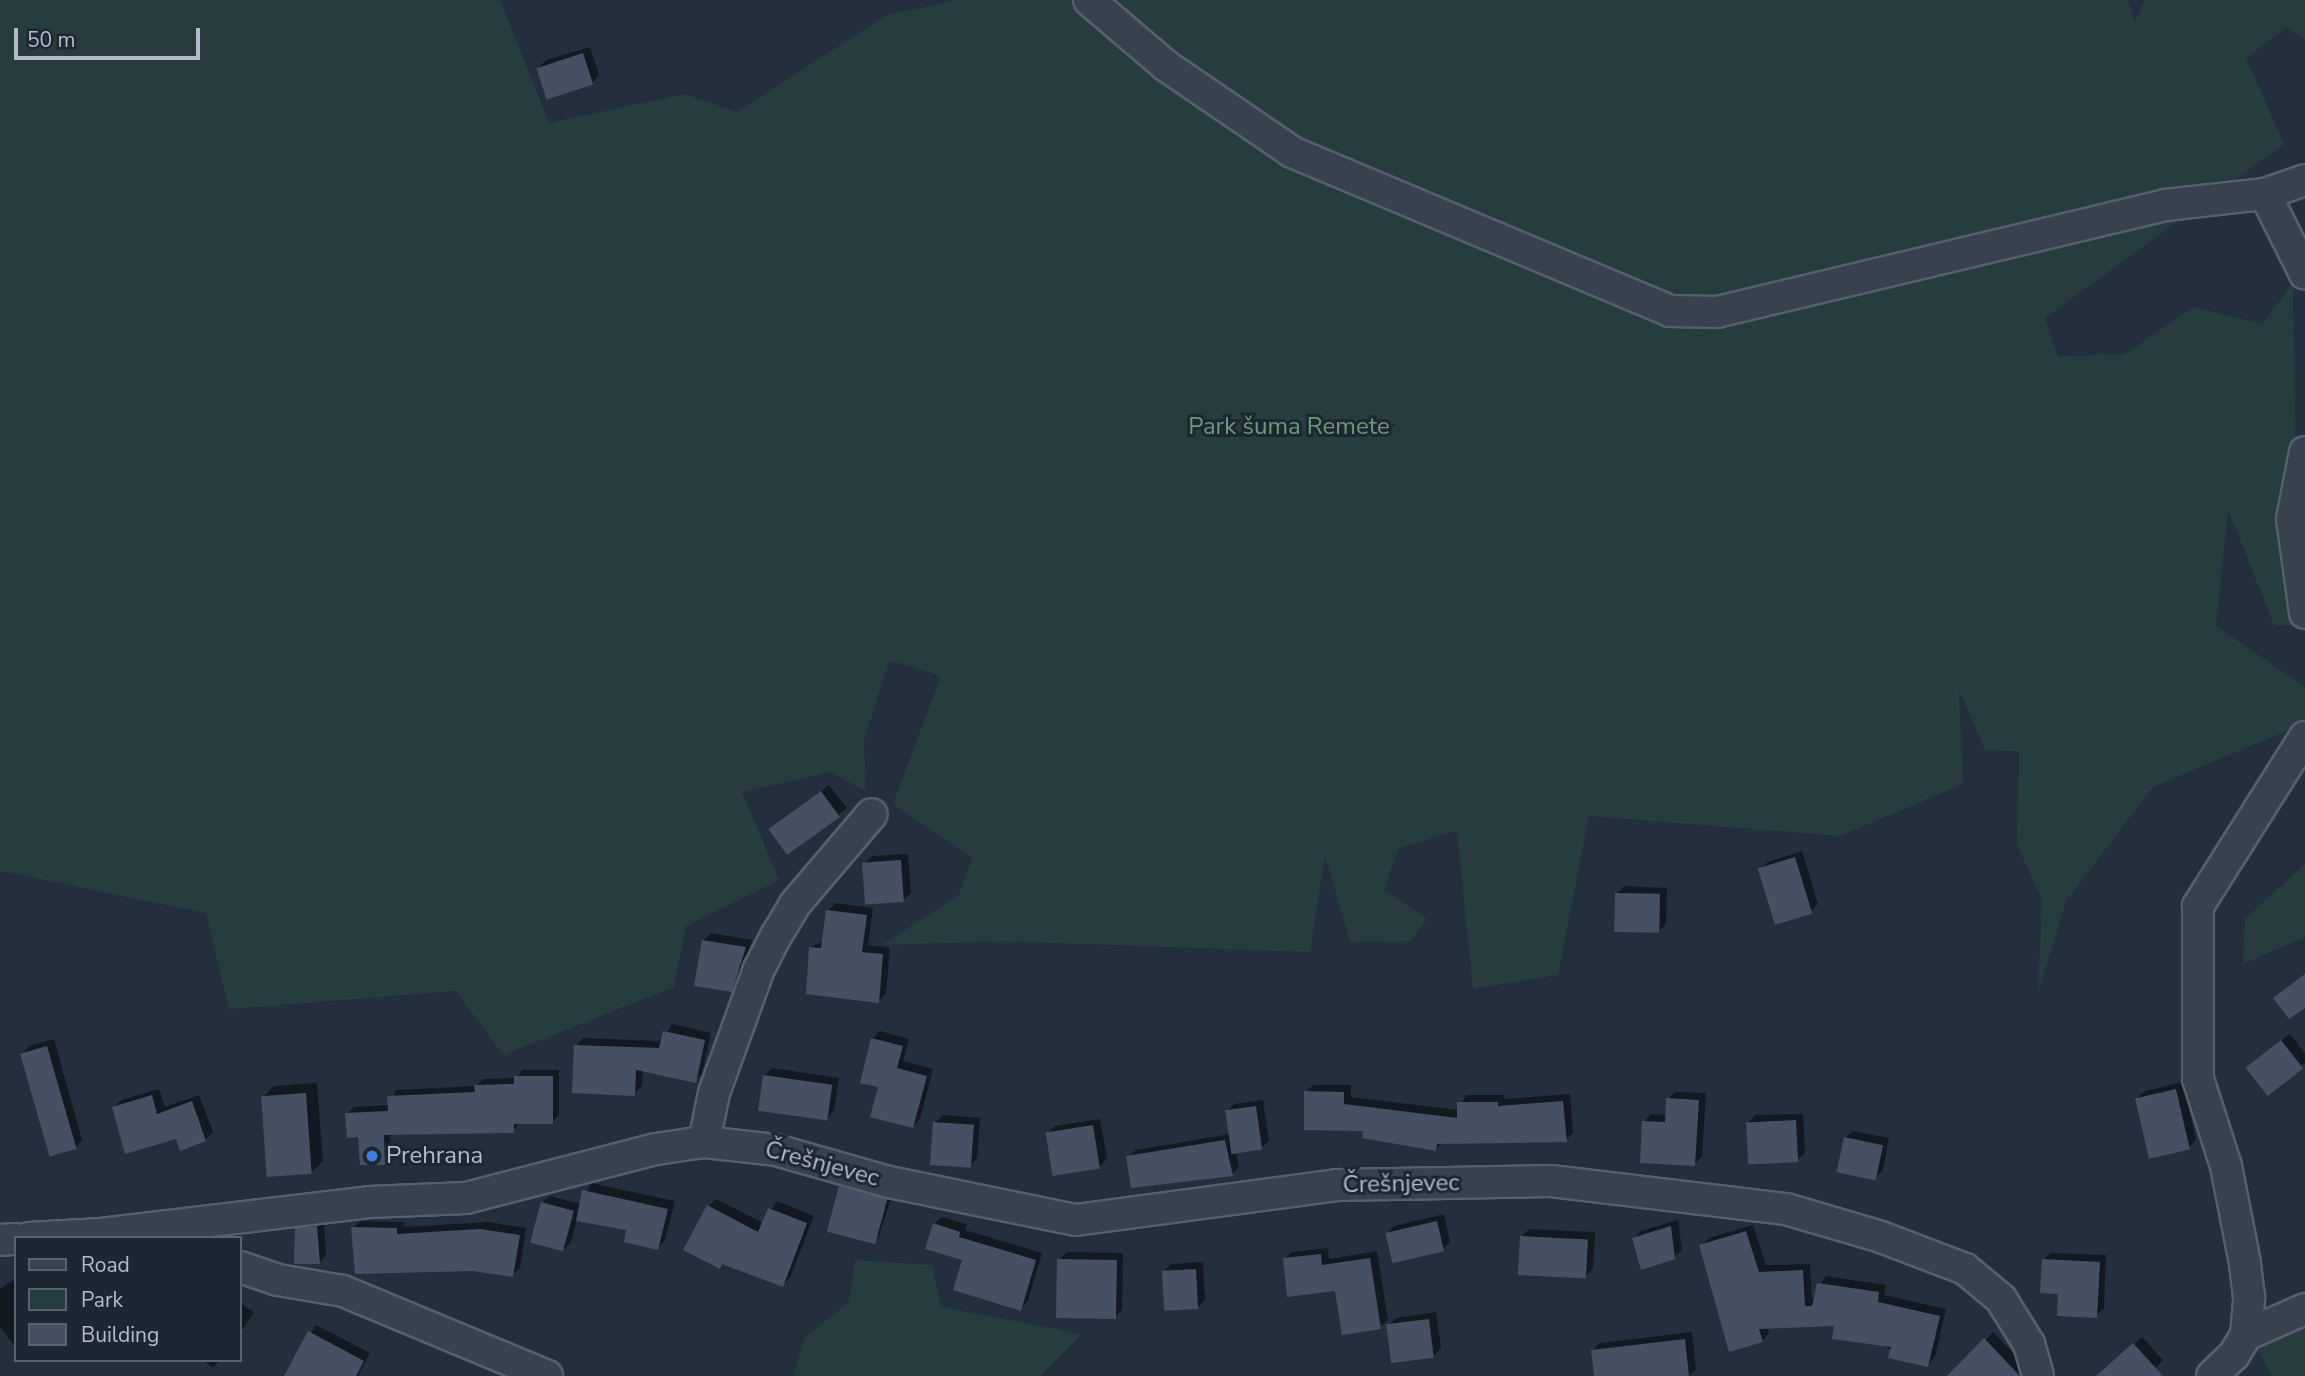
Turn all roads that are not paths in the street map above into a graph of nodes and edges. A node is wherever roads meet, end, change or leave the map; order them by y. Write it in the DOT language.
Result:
graph roads {
  1 [pos="1089,0"];
  2 [pos="2305,180"];
  3 [pos="2265,194"];
  4 [pos="2305,274"];
  5 [pos="2305,452"];
  6 [pos="2305,613"];
  7 [pos="2305,737"];
  8 [pos="872,814"];
  9 [pos="704,1142"];
  10 [pos="216,1228"];
  11 [pos="65,1236"];
  12 [pos="242,1268"];
  13 [pos="2305,1309"];
  14 [pos="2246,1335"];
  15 [pos="547,1376"];
  16 [pos="2038,1376"];
  17 [pos="2212,1376"];
  1 -- 3 [label="street"];
  2 -- 3 [label="street"];
  3 -- 4 [label="street"];
  5 -- 6 [label="street"];
  7 -- 14 [label="street"];
  8 -- 9 [label="street"];
  9 -- 10 [label="street, Črešnjevec"];
  9 -- 16 [label="street, Črešnjevec"];
  10 -- 11 [label="street, Črešnjevec"];
  12 -- 15 [label="street"];
  13 -- 14 [label="street"];
  14 -- 17 [label="street"];
}
